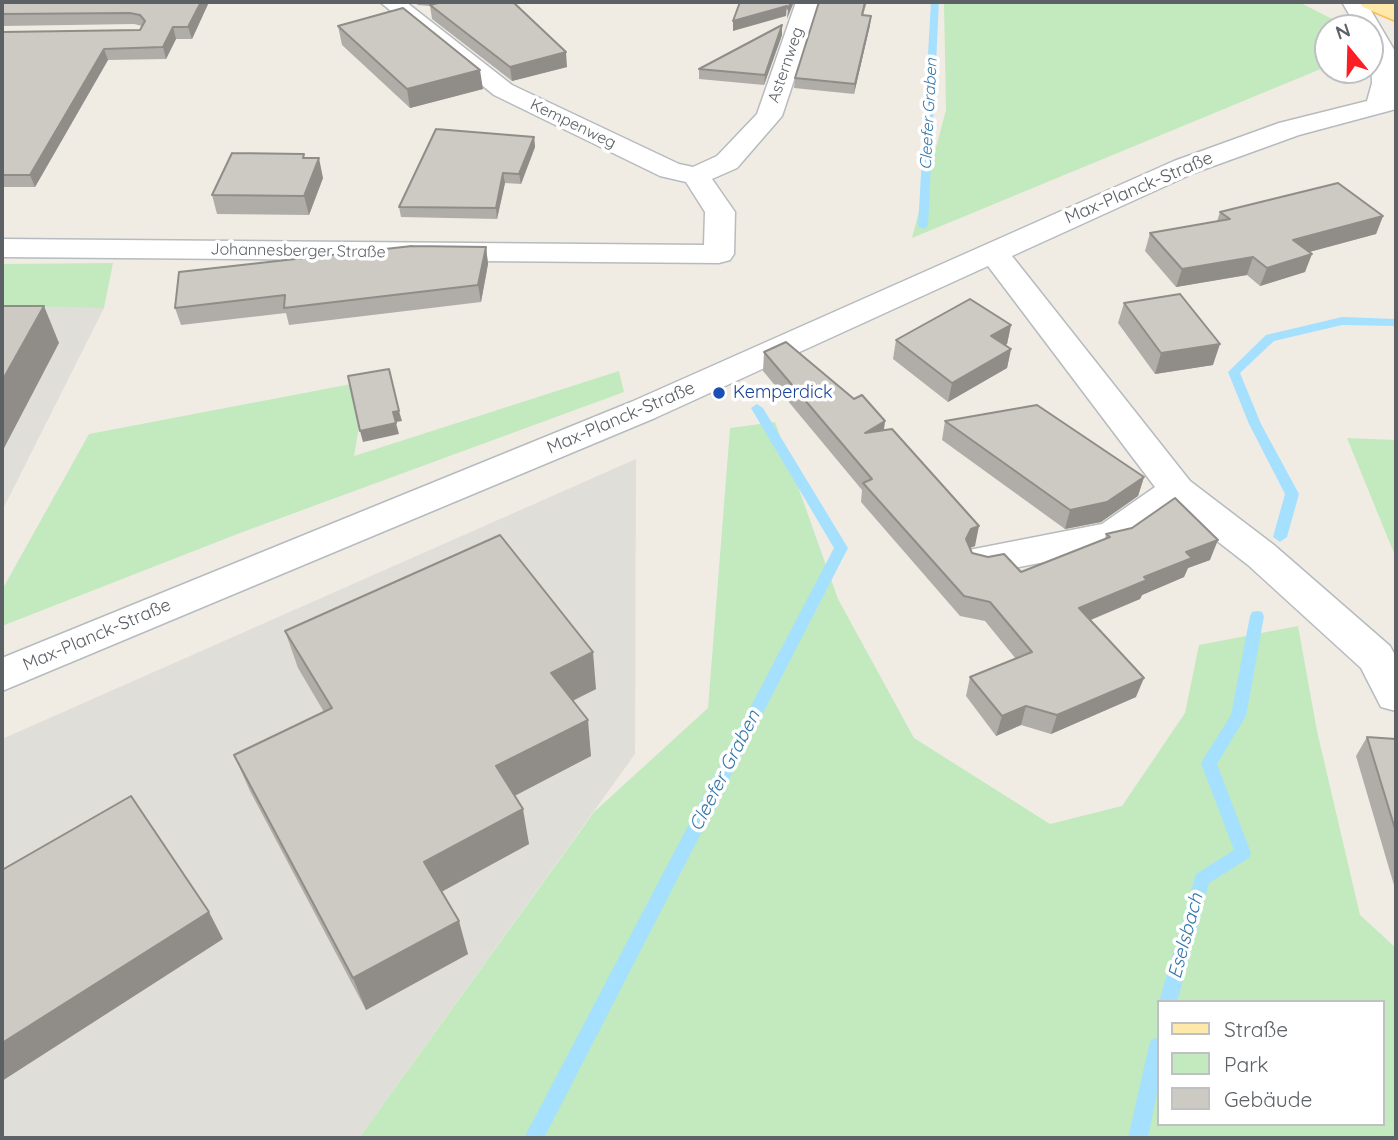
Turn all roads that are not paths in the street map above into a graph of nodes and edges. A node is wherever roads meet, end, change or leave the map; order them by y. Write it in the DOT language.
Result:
graph roads {
  1 [pos="392,2"];
  2 [pos="808,2"];
  3 [pos="1354,2"];
  4 [pos="1371,2"];
  5 [pos="1396,14"];
  6 [pos="1388,103"];
  7 [pos="696,176"];
  8 [pos="2,248"];
  9 [pos="991,252"];
  10 [pos="1177,490"];
  11 [pos="983,560"];
  12 [pos="2,675"];
  13 [pos="1396,695"];
  1 -- 7 [label="street, Kempenweg"];
  2 -- 7 [label="street, Asternweg"];
  3 -- 6 [label="street"];
  4 -- 5 [label="main road"];
  6 -- 9 [label="street, Max-Planck-Straße"];
  7 -- 8 [label="street, Johannesberger Straße"];
  9 -- 10 [label="street"];
  9 -- 12 [label="street, Max-Planck-Straße"];
  10 -- 11 [label="street"];
  10 -- 13 [label="street"];
}
